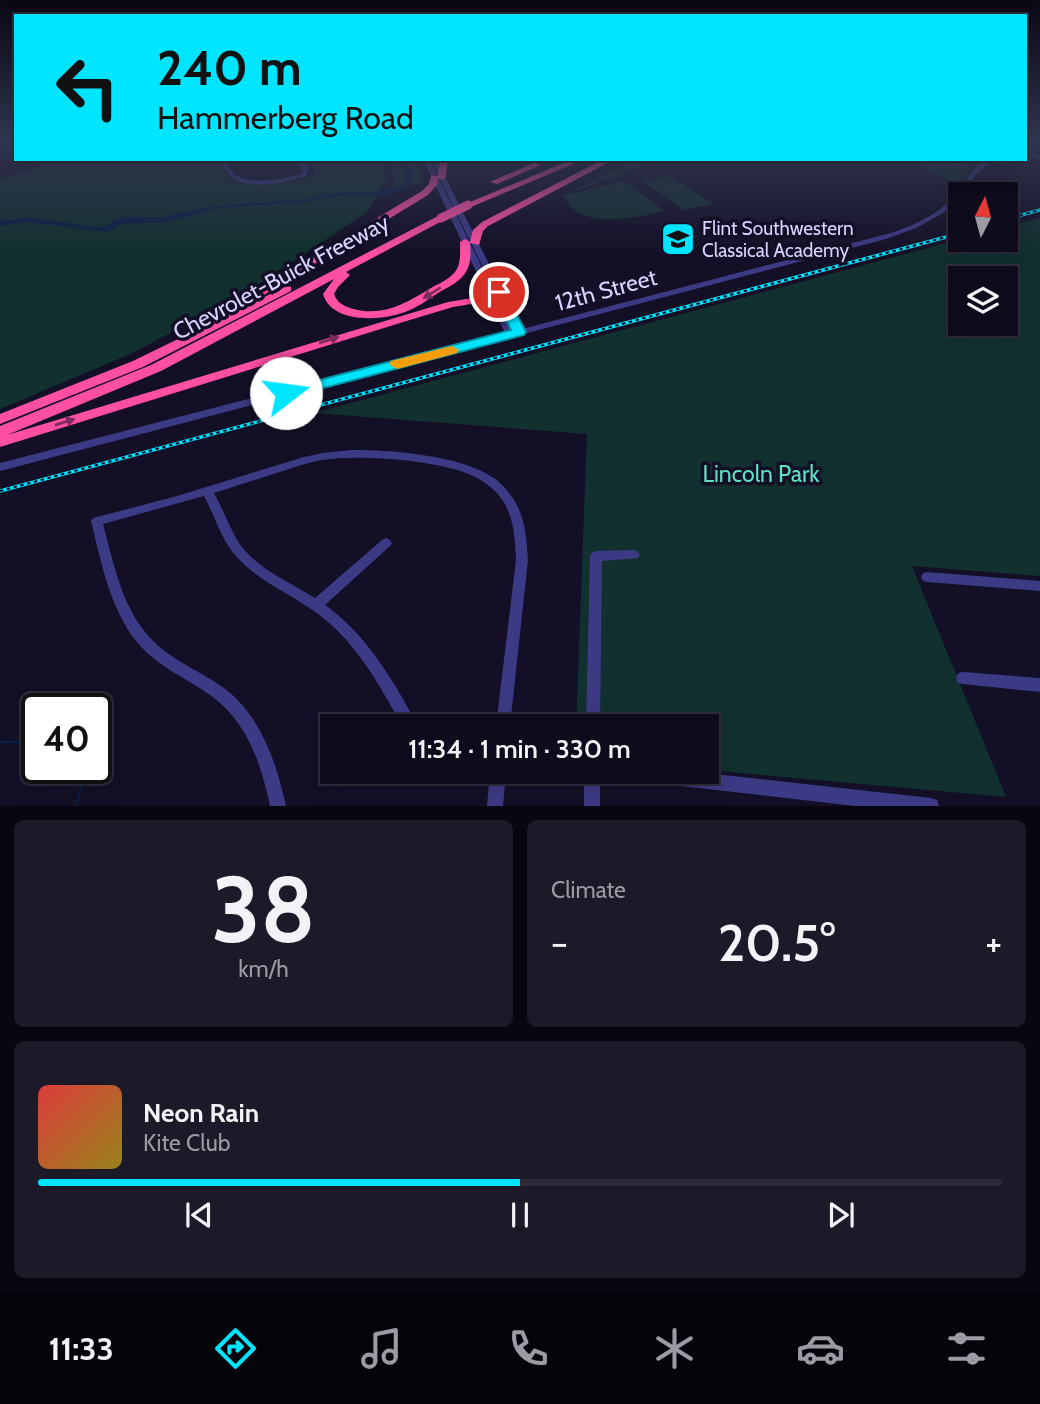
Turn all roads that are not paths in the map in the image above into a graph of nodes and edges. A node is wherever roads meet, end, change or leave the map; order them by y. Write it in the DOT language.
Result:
graph roads {
  1 [pos="238,179"];
  2 [pos="290,179"];
  3 [pos="437,179"];
  4 [pos="439,179"];
  5 [pos="502,179"];
  6 [pos="517,179"];
  7 [pos="526,179"];
  8 [pos="573,179"];
  9 [pos="969,179"];
  10 [pos="467,200"];
  11 [pos="439,214"];
  12 [pos="410,236"];
  13 [pos="470,243"];
  14 [pos="495,295"];
  15 [pos="514,334"];
  16 [pos="119,373"];
  17 [pos="0,419"];
  18 [pos="0,432"];
  19 [pos="0,442"];
  20 [pos="0,467"];
  21 [pos="207,491"];
  22 [pos="386,543"];
  23 [pos="634,555"];
  24 [pos="926,578"];
  25 [pos="1040,586"];
  26 [pos="316,605"];
  27 [pos="963,678"];
  28 [pos="1040,685"];
  29 [pos="404,714"];
  30 [pos="504,714"];
  31 [pos="593,714"];
  32 [pos="719,782"];
  33 [pos="497,784"];
  34 [pos="592,784"];
  35 [pos="278,806"];
  36 [pos="495,806"];
  37 [pos="592,806"];
  38 [pos="931,806"];
  1 -- 2 [label="street"];
  3 -- 16 [label="highway"];
  4 -- 13 [label="street"];
  5 -- 10 [label="highway"];
  6 -- 10 [label="highway, Chevrolet-Buick Freeway"];
  7 -- 10 [label="highway, Chevrolet-Buick Freeway"];
  8 -- 13 [label="highway"];
  9 -- 15 [label="street, 12th Street"];
  10 -- 11 [label="highway, Chevrolet-Buick Freeway, bridge"];
  11 -- 12 [label="highway, Chevrolet-Buick Freeway"];
  11 -- 16 [label="highway, Chevrolet-Buick Freeway"];
  13 -- 12 [label="highway, one-way"];
  12 -- 18 [label="highway, Chevrolet-Buick Freeway"];
  13 -- 14 [label="street"];
  14 -- 15 [label="street"];
  19 -- 14 [label="highway, one-way"];
  15 -- 20 [label="street, 12th Street"];
  16 -- 17 [label="highway, Chevrolet-Buick Freeway"];
  21 -- 26 [label="street"];
  21 -- 30 [label="street"];
  21 -- 35 [label="street"];
  22 -- 26 [label="street"];
  23 -- 31 [label="street"];
  24 -- 25 [label="street"];
  26 -- 29 [label="street"];
  27 -- 28 [label="street"];
  32 -- 38 [label="street"];
  33 -- 36 [label="street"];
  34 -- 37 [label="street"];
}
